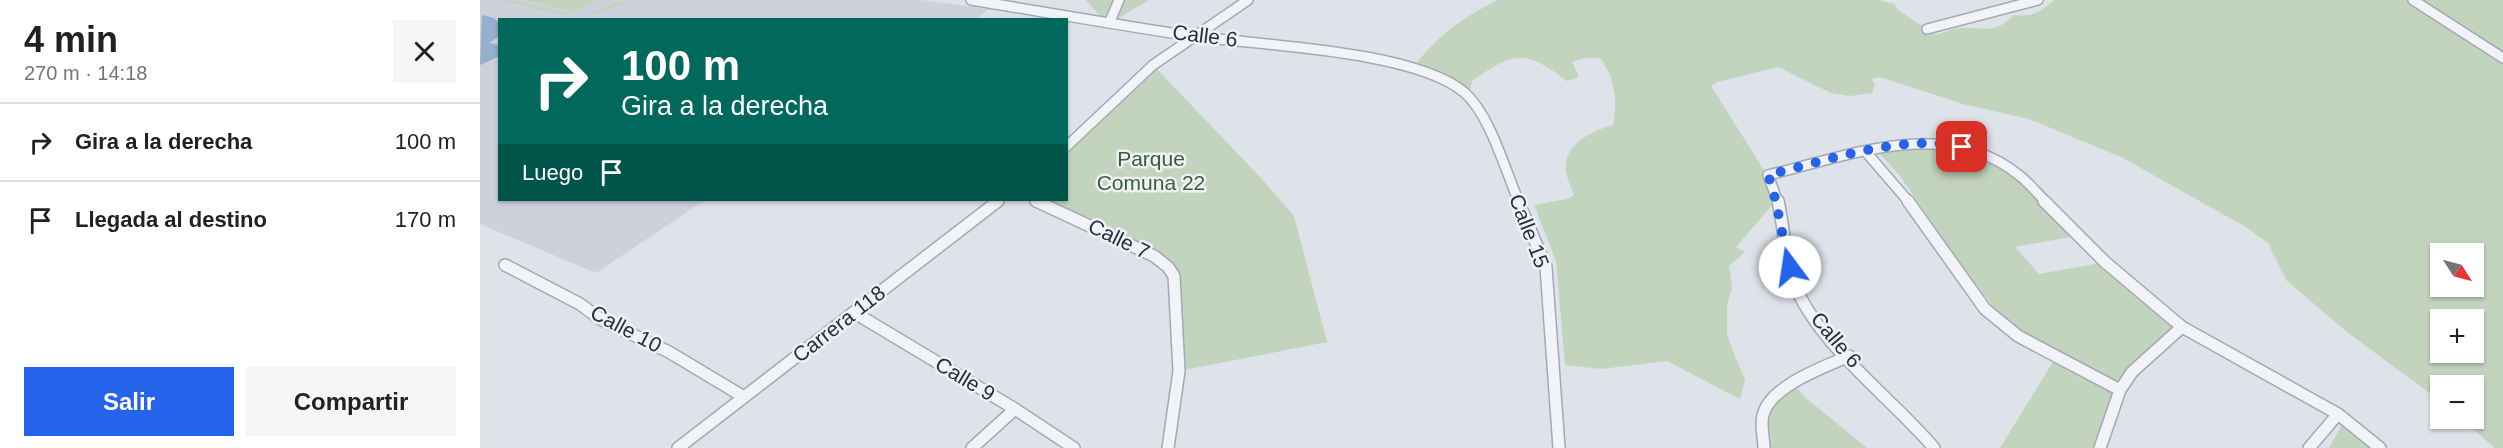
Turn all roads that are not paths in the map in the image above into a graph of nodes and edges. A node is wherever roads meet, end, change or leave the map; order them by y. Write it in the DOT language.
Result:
graph roads {
  1 [pos="971,0"];
  2 [pos="1119,0"];
  3 [pos="1248,0"];
  4 [pos="2038,0"];
  5 [pos="2414,0"];
  6 [pos="1110,21"];
  7 [pos="1927,29"];
  8 [pos="1194,36"];
  9 [pos="2503,58"];
  10 [pos="1437,77"];
  11 [pos="1068,145"];
  12 [pos="1866,152"];
  13 [pos="998,201"];
  14 [pos="1037,201"];
  15 [pos="506,265"];
  16 [pos="855,313"];
  17 [pos="2182,327"];
  18 [pos="1849,356"];
  19 [pos="2120,390"];
  20 [pos="744,396"];
  21 [pos="1015,409"];
  22 [pos="2337,414"];
  23 [pos="678,448"];
  24 [pos="972,448"];
  25 [pos="1074,448"];
  26 [pos="1168,448"];
  27 [pos="1559,448"];
  28 [pos="1764,448"];
  29 [pos="1934,448"];
  30 [pos="2100,448"];
  31 [pos="2309,448"];
  32 [pos="2380,448"];
  1 -- 6 [label="street, Calle 6"];
  2 -- 6 [label="street"];
  3 -- 8 [label="street"];
  4 -- 7 [label="street"];
  5 -- 9 [label="street"];
  6 -- 8 [label="street, Calle 6"];
  8 -- 10 [label="street, Calle 6"];
  8 -- 11 [label="street"];
  10 -- 27 [label="street, Calle 15"];
  12 -- 17 [label="street"];
  12 -- 18 [label="street, Calle 6"];
  12 -- 19 [label="street"];
  13 -- 16 [label="street, Carrera 118"];
  14 -- 26 [label="street, Calle 7"];
  15 -- 20 [label="street, Calle 10"];
  16 -- 20 [label="street, Carrera 118"];
  16 -- 21 [label="street, Calle 9"];
  17 -- 19 [label="street"];
  17 -- 22 [label="street"];
  18 -- 28 [label="street"];
  18 -- 29 [label="street, Calle 6"];
  19 -- 30 [label="street"];
  20 -- 23 [label="street, Carrera 118"];
  21 -- 24 [label="street"];
  21 -- 25 [label="street, Calle 9"];
  22 -- 31 [label="street"];
  22 -- 32 [label="street"];
}
